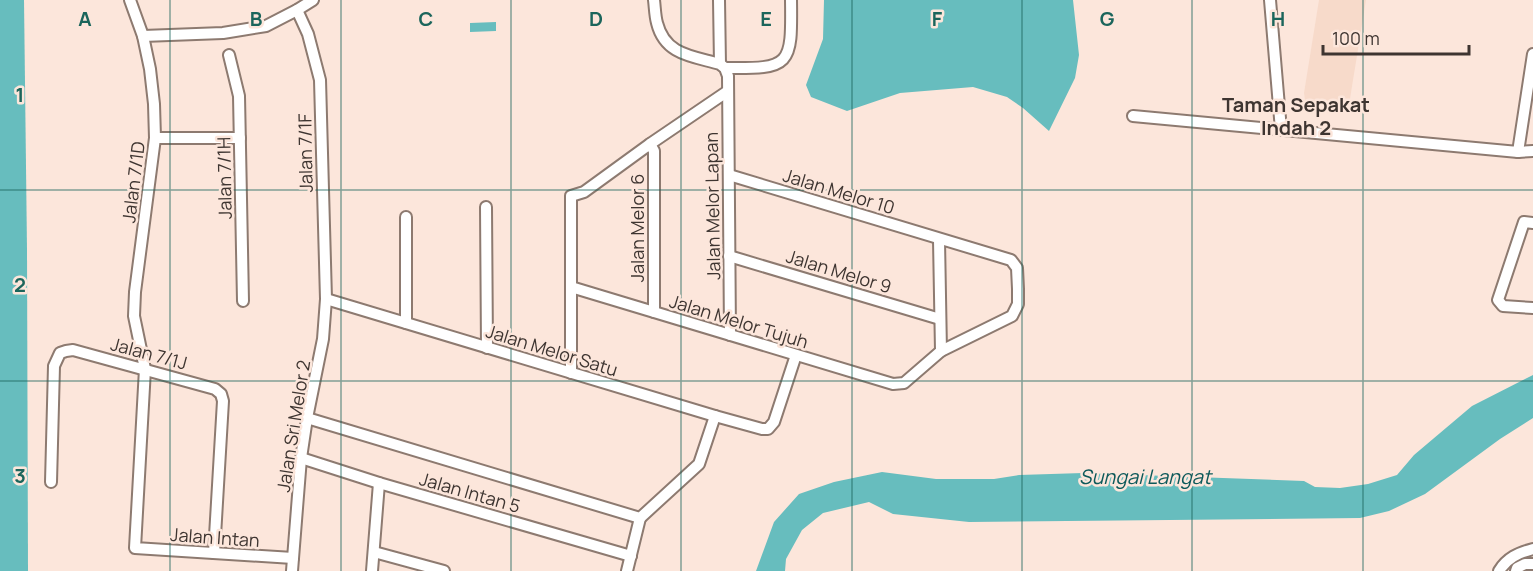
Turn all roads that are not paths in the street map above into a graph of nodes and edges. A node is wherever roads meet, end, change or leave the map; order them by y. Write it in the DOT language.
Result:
graph roads {
  1 [pos="130,0"];
  2 [pos="313,0"];
  3 [pos="654,0"];
  4 [pos="719,0"];
  5 [pos="791,0"];
  6 [pos="1270,0"];
  7 [pos="297,10"];
  8 [pos="142,36"];
  9 [pos="1533,54"];
  10 [pos="229,55"];
  11 [pos="724,69"];
  12 [pos="728,91"];
  13 [pos="1133,116"];
  14 [pos="1281,130"];
  15 [pos="155,138"];
  16 [pos="240,138"];
  17 [pos="650,144"];
  18 [pos="1533,151"];
  19 [pos="1518,152"];
  20 [pos="729,175"];
  21 [pos="486,207"];
  22 [pos="406,217"];
  23 [pos="1528,223"];
  24 [pos="939,240"];
  25 [pos="729,256"];
  26 [pos="571,287"];
  27 [pos="326,299"];
  28 [pos="243,300"];
  29 [pos="1533,308"];
  30 [pos="654,312"];
  31 [pos="940,319"];
  32 [pos="406,323"];
  33 [pos="730,335"];
  34 [pos="487,348"];
  35 [pos="941,351"];
  36 [pos="796,355"];
  37 [pos="145,369"];
  38 [pos="571,373"];
  39 [pos="714,416"];
  40 [pos="307,418"];
  41 [pos="301,458"];
  42 [pos="51,482"];
  43 [pos="379,483"];
  44 [pos="640,518"];
  45 [pos="135,548"];
  46 [pos="1533,549"];
  47 [pos="374,552"];
  48 [pos="213,553"];
  49 [pos="631,556"];
  50 [pos="293,558"];
  51 [pos="1533,564"];
  52 [pos="292,571"];
  53 [pos="372,571"];
  54 [pos="444,571"];
  55 [pos="627,571"];
  56 [pos="1499,571"];
  57 [pos="1516,571"];
  1 -- 8 [label="street, Jalan 7/1D"];
  2 -- 7 [label="street"];
  3 -- 11 [label="street"];
  4 -- 11 [label="street, Jalan Melor Lapan"];
  5 -- 11 [label="street"];
  6 -- 14 [label="street"];
  7 -- 8 [label="street"];
  7 -- 27 [label="street, Jalan 7/1F"];
  8 -- 15 [label="street, Jalan 7/1D"];
  9 -- 19 [label="street"];
  10 -- 16 [label="street, Jalan 7/1H"];
  11 -- 12 [label="street, Jalan Melor Lapan"];
  12 -- 17 [label="street"];
  12 -- 20 [label="street, Jalan Melor Lapan"];
  13 -- 14 [label="street"];
  14 -- 19 [label="street"];
  15 -- 16 [label="street"];
  15 -- 37 [label="street, Jalan 7/1D"];
  16 -- 28 [label="street, Jalan 7/1H"];
  17 -- 26 [label="street"];
  17 -- 30 [label="street, Jalan Melor 6"];
  18 -- 19 [label="street"];
  20 -- 24 [label="street, Jalan Melor 10"];
  20 -- 25 [label="street, Jalan Melor Lapan"];
  21 -- 34 [label="street"];
  22 -- 32 [label="street"];
  23 -- 29 [label="street"];
  24 -- 31 [label="street"];
  24 -- 35 [label="street, Jalan Melor 10"];
  25 -- 31 [label="street, Jalan Melor 9"];
  25 -- 33 [label="street, Jalan Melor Lapan"];
  26 -- 30 [label="street, Jalan Melor Tujuh"];
  26 -- 38 [label="street"];
  27 -- 32 [label="street, Jalan Melor Satu"];
  27 -- 40 [label="street, Jalan Sri Melor 2"];
  30 -- 33 [label="street, Jalan Melor Tujuh"];
  31 -- 35 [label="street"];
  32 -- 34 [label="street, Jalan Melor Satu"];
  33 -- 36 [label="street, Jalan Melor Tujuh"];
  34 -- 38 [label="street, Jalan Melor Satu"];
  35 -- 36 [label="street, Jalan Melor Tujuh"];
  36 -- 39 [label="street, Jalan Melor Satu"];
  37 -- 42 [label="street, Jalan 7/1J"];
  37 -- 45 [label="street, Jalan 7/1D"];
  37 -- 48 [label="street, Jalan 7/1J"];
  38 -- 39 [label="street, Jalan Melor Satu"];
  39 -- 44 [label="street"];
  40 -- 41 [label="street, Jalan Sri Melor 2"];
  40 -- 44 [label="street"];
  41 -- 43 [label="street, Jalan Intan 5"];
  41 -- 50 [label="street, Jalan Sri Melor 2"];
  43 -- 47 [label="street"];
  43 -- 49 [label="street, Jalan Intan 5"];
  44 -- 49 [label="street"];
  45 -- 48 [label="street, Jalan Intan"];
  46 -- 56 [label="street"];
  47 -- 53 [label="street"];
  47 -- 54 [label="street"];
  48 -- 50 [label="street, Jalan Intan"];
  49 -- 55 [label="street"];
  50 -- 52 [label="street, Jalan Sri Melor 2"];
  51 -- 57 [label="street"];
}
